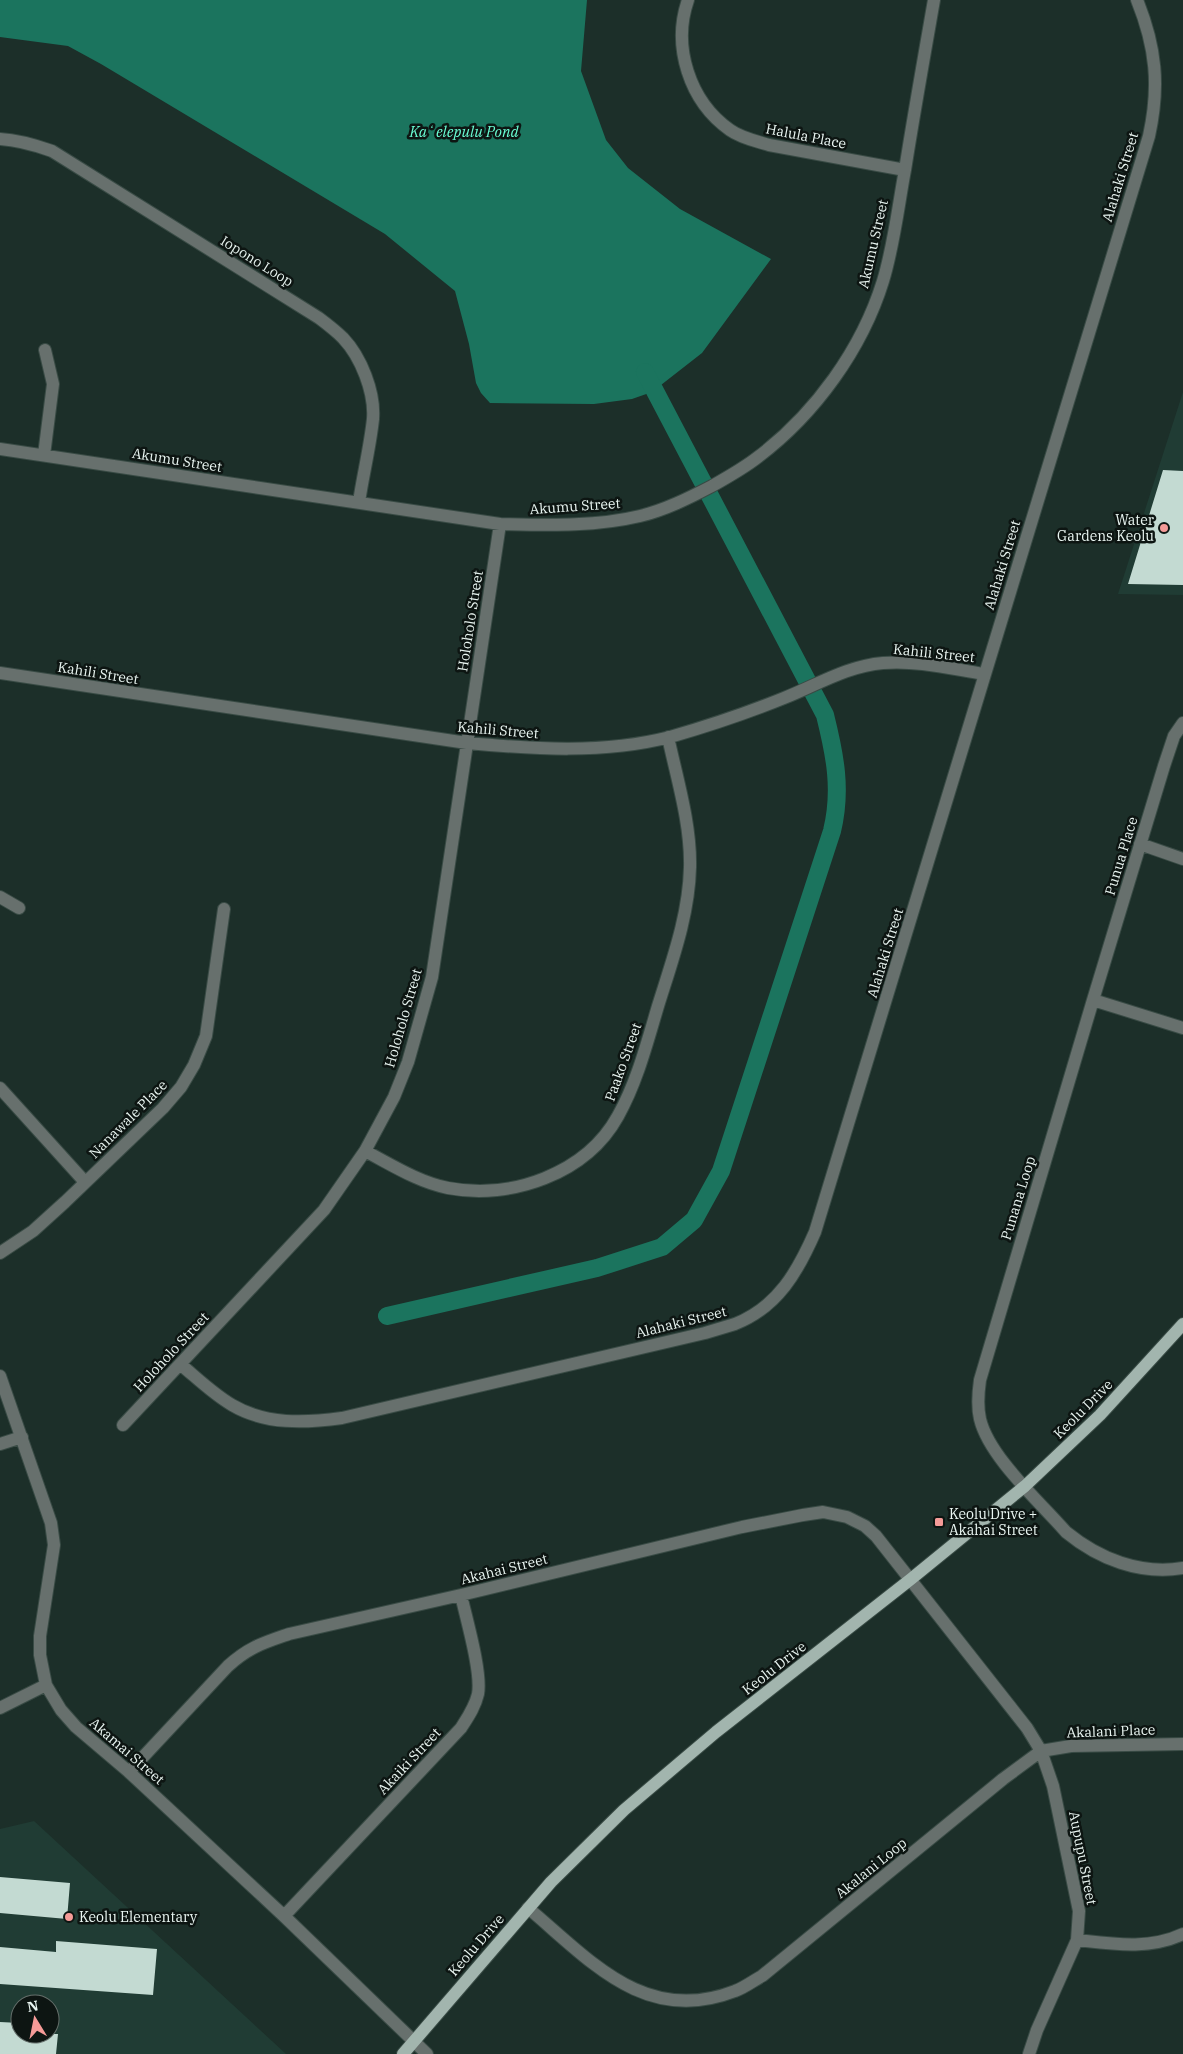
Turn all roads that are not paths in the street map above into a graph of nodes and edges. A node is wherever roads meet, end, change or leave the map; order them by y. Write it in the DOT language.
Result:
graph roads {
  1 [pos="688,0"];
  2 [pos="934,0"];
  3 [pos="1137,0"];
  4 [pos="0,139"];
  5 [pos="905,170"];
  6 [pos="45,350"];
  7 [pos="0,448"];
  8 [pos="44,455"];
  9 [pos="359,502"];
  10 [pos="500,524"];
  11 [pos="0,673"];
  12 [pos="984,674"];
  13 [pos="1183,723"];
  14 [pos="668,737"];
  15 [pos="467,743"];
  16 [pos="1140,844"];
  17 [pos="1183,859"];
  18 [pos="0,897"];
  19 [pos="19,908"];
  20 [pos="224,909"];
  21 [pos="1093,1000"];
  22 [pos="1183,1028"];
  23 [pos="0,1088"];
  24 [pos="365,1151"];
  25 [pos="86,1182"];
  26 [pos="0,1253"];
  27 [pos="1183,1324"];
  28 [pos="180,1364"];
  29 [pos="0,1376"];
  30 [pos="123,1425"];
  31 [pos="22,1437"];
  32 [pos="0,1444"];
  33 [pos="1025,1486"];
  34 [pos="1183,1568"];
  35 [pos="911,1579"];
  36 [pos="461,1595"];
  37 [pos="46,1686"];
  38 [pos="0,1708"];
  39 [pos="1183,1744"];
  40 [pos="1041,1751"];
  41 [pos="130,1772"];
  42 [pos="528,1908"];
  43 [pos="284,1916"];
  44 [pos="1183,1934"];
  45 [pos="1077,1940"];
  46 [pos="413,2041"];
  47 [pos="402,2054"];
  48 [pos="427,2054"];
  49 [pos="1029,2054"];
  1 -- 5 [label="street, Halula Place"];
  2 -- 5 [label="street, Akumu Street"];
  3 -- 12 [label="street, Alahaki Street"];
  4 -- 9 [label="street, Iopono Loop"];
  5 -- 10 [label="street, Akumu Street"];
  6 -- 8 [label="street"];
  7 -- 8 [label="street, Akumu Street"];
  8 -- 9 [label="street, Akumu Street"];
  9 -- 10 [label="street, Akumu Street"];
  10 -- 15 [label="street, Holoholo Street"];
  11 -- 15 [label="street, Kahili Street"];
  12 -- 14 [label="street, Kahili Street"];
  12 -- 28 [label="street, Alahaki Street"];
  13 -- 16 [label="street, Punua Place"];
  14 -- 15 [label="street, Kahili Street"];
  14 -- 24 [label="street, Paako Street"];
  15 -- 24 [label="street, Holoholo Street"];
  16 -- 17 [label="street"];
  16 -- 21 [label="street, Punua Place"];
  18 -- 19 [label="street"];
  20 -- 25 [label="street, Nanawale Place"];
  21 -- 22 [label="street"];
  21 -- 33 [label="street, Punana Loop"];
  23 -- 25 [label="street"];
  24 -- 28 [label="street, Holoholo Street"];
  25 -- 26 [label="street, Nanawale Place"];
  27 -- 33 [label="main road, Keolu Drive"];
  28 -- 30 [label="street, Holoholo Street"];
  29 -- 31 [label="street, Akamai Street"];
  31 -- 32 [label="street"];
  31 -- 37 [label="street, Akamai Street"];
  33 -- 34 [label="street, Punana Loop"];
  33 -- 35 [label="main road, Keolu Drive"];
  35 -- 36 [label="street, Akahai Street"];
  35 -- 40 [label="street"];
  35 -- 42 [label="main road, Keolu Drive"];
  36 -- 41 [label="street, Akahai Street"];
  36 -- 43 [label="street, Akaiki Street"];
  37 -- 38 [label="street"];
  37 -- 41 [label="street, Akamai Street"];
  39 -- 40 [label="street, Akalani Place"];
  40 -- 42 [label="street, Akalani Loop"];
  40 -- 45 [label="street, Aupupu Street"];
  41 -- 43 [label="street, Akamai Street"];
  42 -- 46 [label="main road, Keolu Drive"];
  43 -- 46 [label="street, Akamai Street"];
  44 -- 45 [label="street"];
  45 -- 49 [label="street, Aupupu Street"];
  46 -- 47 [label="main road, Keolu Drive"];
  46 -- 48 [label="street, Akamai Street"];
}
